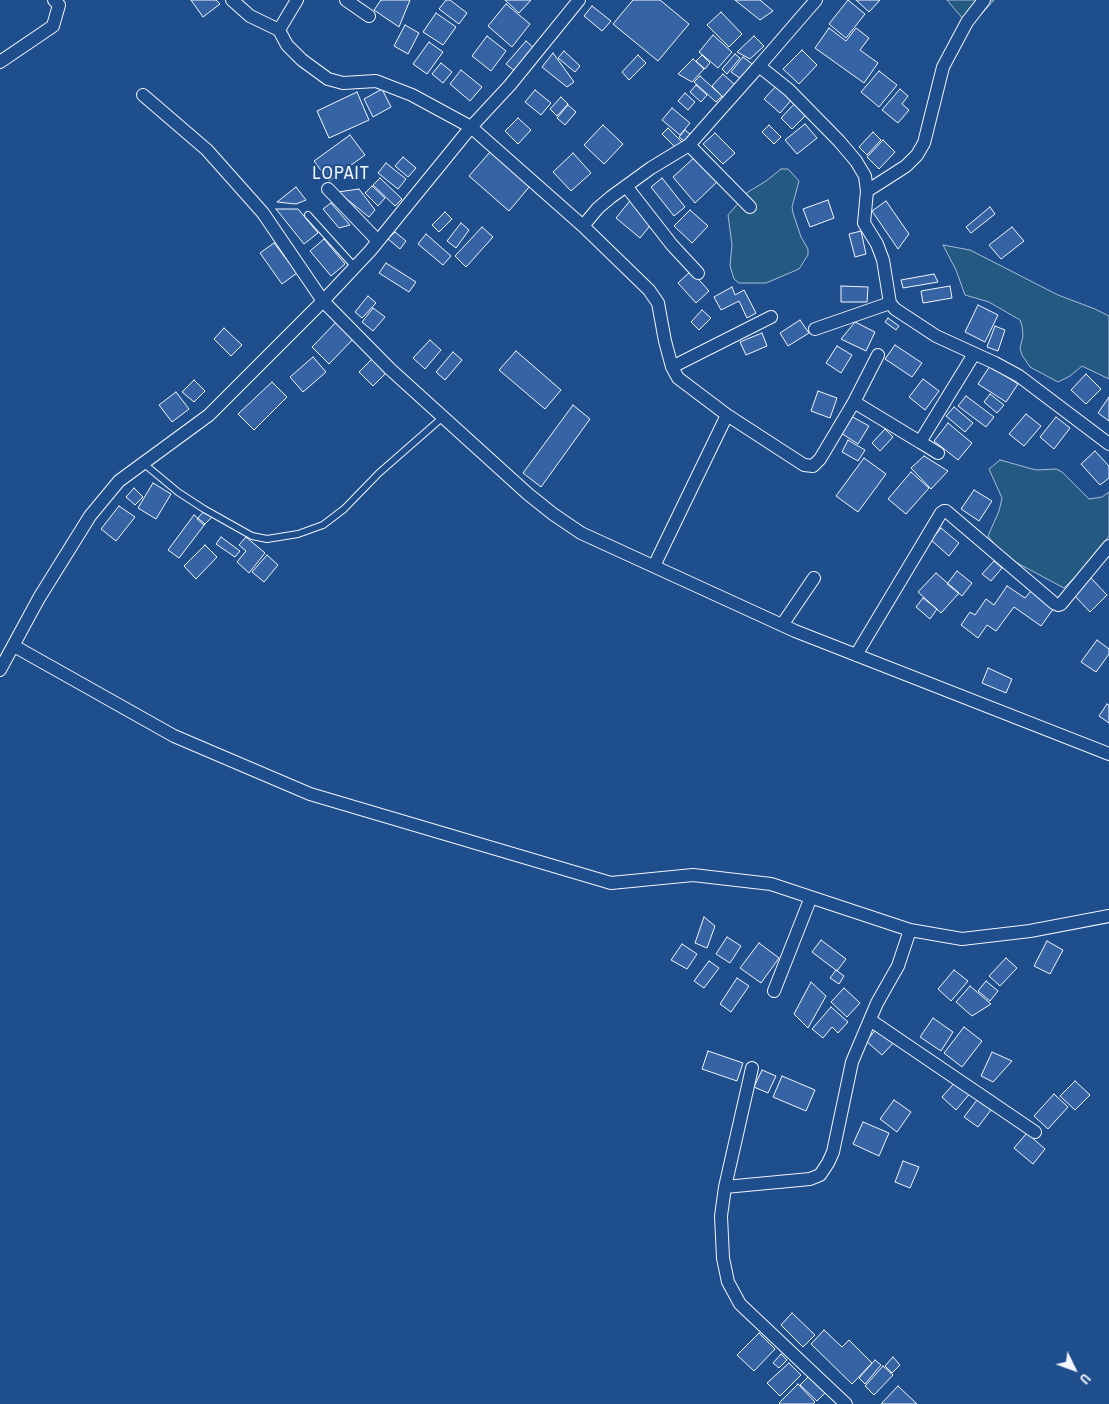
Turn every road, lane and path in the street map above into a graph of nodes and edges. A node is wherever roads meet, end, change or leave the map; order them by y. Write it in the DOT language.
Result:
graph roads {
  1 [pos="54,0"];
  2 [pos="232,0"];
  3 [pos="297,0"];
  4 [pos="346,0"];
  5 [pos="579,0"];
  6 [pos="816,0"];
  7 [pos="984,0"];
  8 [pos="369,16"];
  9 [pos="279,30"];
  10 [pos="0,62"];
  11 [pos="759,66"];
  12 [pos="143,95"];
  13 [pos="471,127"];
  14 [pos="688,145"];
  15 [pos="626,186"];
  16 [pos="328,189"];
  17 [pos="867,191"];
  18 [pos="750,207"];
  19 [pos="308,215"];
  20 [pos="583,226"];
  21 [pos="378,241"];
  22 [pos="356,267"];
  23 [pos="698,274"];
  24 [pos="323,301"];
  25 [pos="890,304"];
  26 [pos="771,317"];
  27 [pos="814,329"];
  28 [pos="974,354"];
  29 [pos="878,355"];
  30 [pos="672,367"];
  31 [pos="854,402"];
  32 [pos="728,415"];
  33 [pos="443,417"];
  34 [pos="920,442"];
  35 [pos="1109,444"];
  36 [pos="938,453"];
  37 [pos="143,463"];
  38 [pos="1109,546"];
  39 [pos="654,566"];
  40 [pos="814,578"];
  41 [pos="782,625"];
  42 [pos="14,646"];
  43 [pos="856,655"];
  44 [pos="0,670"];
  45 [pos="1109,754"];
  46 [pos="811,897"];
  47 [pos="1109,916"];
  48 [pos="910,930"];
  49 [pos="774,991"];
  50 [pos="870,1020"];
  51 [pos="752,1068"];
  52 [pos="1035,1132"];
  53 [pos="724,1187"];
  54 [pos="846,1404"];
  1 -- 10 [label="street"];
  2 -- 9 [label="street"];
  3 -- 9 [label="street"];
  4 -- 8 [label="street"];
  5 -- 13 [label="street"];
  6 -- 11 [label="street"];
  7 -- 17 [label="street"];
  9 -- 13 [label="street"];
  11 -- 14 [label="street"];
  11 -- 17 [label="street"];
  12 -- 24 [label="street"];
  13 -- 20 [label="street"];
  13 -- 21 [label="street"];
  14 -- 15 [label="street"];
  14 -- 18 [label="street"];
  15 -- 20 [label="street"];
  15 -- 23 [label="street"];
  16 -- 21 [label="street"];
  17 -- 25 [label="street"];
  19 -- 22 [label="lane"];
  20 -- 30 [label="street"];
  21 -- 22 [label="street"];
  22 -- 24 [label="street"];
  24 -- 33 [label="street"];
  24 -- 37 [label="street"];
  25 -- 27 [label="street"];
  25 -- 28 [label="street"];
  26 -- 30 [label="street"];
  28 -- 34 [label="street"];
  28 -- 35 [label="street"];
  29 -- 31 [label="street"];
  30 -- 32 [label="street"];
  31 -- 32 [label="street"];
  31 -- 34 [label="street"];
  32 -- 39 [label="street"];
  33 -- 37 [label="lane"];
  33 -- 39 [label="street"];
  34 -- 36 [label="street"];
  37 -- 42 [label="street"];
  38 -- 43 [label="street"];
  39 -- 41 [label="street"];
  40 -- 41 [label="street"];
  41 -- 43 [label="street"];
  42 -- 44 [label="street"];
  42 -- 46 [label="street"];
  43 -- 45 [label="street"];
  46 -- 48 [label="street"];
  46 -- 49 [label="street"];
  47 -- 48 [label="street"];
  48 -- 50 [label="street"];
  50 -- 52 [label="street"];
  50 -- 53 [label="street"];
  51 -- 53 [label="street"];
  53 -- 54 [label="street"];
}
